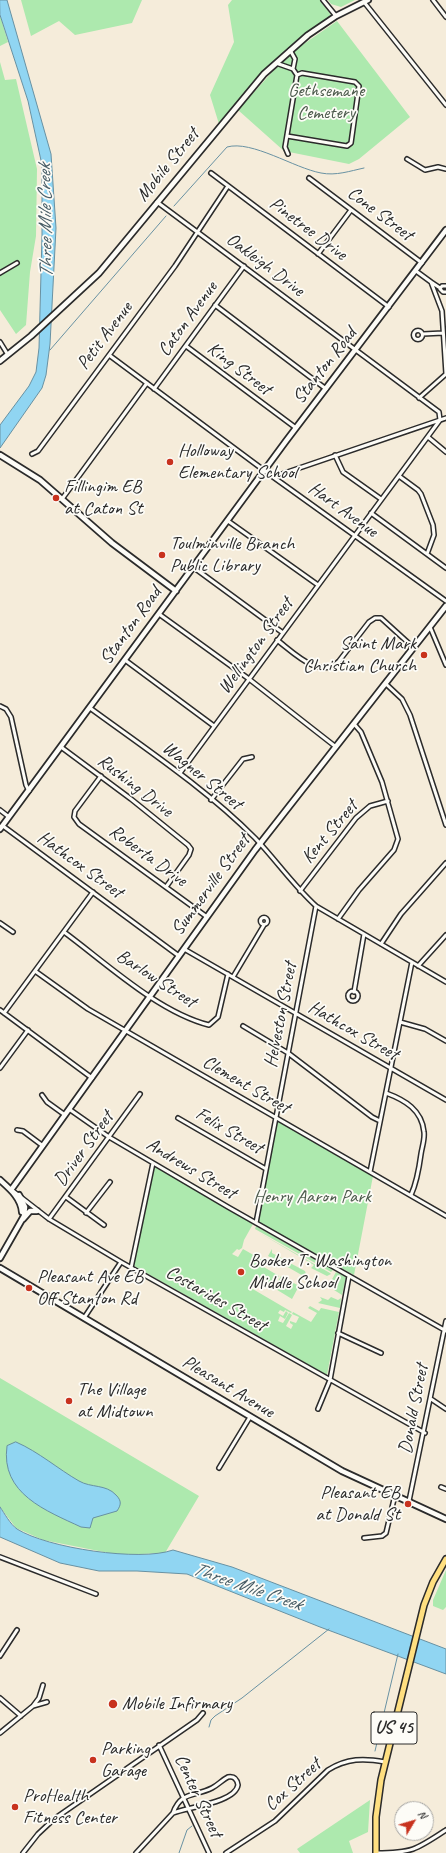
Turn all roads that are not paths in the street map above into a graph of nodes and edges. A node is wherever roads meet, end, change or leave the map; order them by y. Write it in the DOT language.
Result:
graph roads {
  1 [pos="323,0"];
  2 [pos="433,0"];
  3 [pos="366,1"];
  4 [pos="336,16"];
  5 [pos="446,17"];
  6 [pos="290,50"];
  7 [pos="276,63"];
  8 [pos="293,69"];
  9 [pos="297,75"];
  10 [pos="446,105"];
  11 [pos="287,136"];
  12 [pos="288,154"];
  13 [pos="407,159"];
  14 [pos="446,169"];
  15 [pos="211,173"];
  16 [pos="309,178"];
  17 [pos="228,186"];
  18 [pos="157,202"];
  19 [pos="351,210"];
  20 [pos="197,230"];
  21 [pos="445,233"];
  22 [pos="318,254"];
  23 [pos="17,263"];
  24 [pos="422,263"];
  25 [pos="244,266"];
  26 [pos="416,271"];
  27 [pos="0,273"];
  28 [pos="431,282"];
  29 [pos="446,286"];
  30 [pos="440,288"];
  31 [pos="446,292"];
  32 [pos="215,305"];
  33 [pos="389,307"];
  34 [pos="443,333"];
  35 [pos="423,334"];
  36 [pos="0,342"];
  37 [pos="186,346"];
  38 [pos="356,350"];
  39 [pos="8,355"];
  40 [pos="109,355"];
  41 [pos="0,361"];
  42 [pos="147,383"];
  43 [pos="154,389"];
  44 [pos="326,389"];
  45 [pos="419,398"];
  46 [pos="446,418"];
  47 [pos="440,420"];
  48 [pos="296,428"];
  49 [pos="428,437"];
  50 [pos="446,452"];
  51 [pos="0,454"];
  52 [pos="32,454"];
  53 [pos="335,455"];
  54 [pos="264,471"];
  55 [pos="399,476"];
  56 [pos="273,477"];
  57 [pos="62,499"];
  58 [pos="381,499"];
  59 [pos="371,513"];
  60 [pos="228,521"];
  61 [pos="355,535"];
  62 [pos="427,554"];
  63 [pos="193,567"];
  64 [pos="446,568"];
  65 [pos="318,586"];
  66 [pos="176,591"];
  67 [pos="446,601"];
  68 [pos="446,606"];
  69 [pos="159,614"];
  70 [pos="430,627"];
  71 [pos="283,633"];
  72 [pos="277,640"];
  73 [pos="414,648"];
  74 [pos="125,660"];
  75 [pos="446,665"];
  76 [pos="249,679"];
  77 [pos="386,684"];
  78 [pos="0,706"];
  79 [pos="90,708"];
  80 [pos="354,724"];
  81 [pos="214,726"];
  82 [pos="61,747"];
  83 [pos="336,747"];
  84 [pos="252,757"];
  85 [pos="180,773"];
  86 [pos="101,776"];
  87 [pos="28,791"];
  88 [pos="211,800"];
  89 [pos="388,801"];
  90 [pos="0,810"];
  91 [pos="9,817"];
  92 [pos="446,824"];
  93 [pos="1,828"];
  94 [pos="259,844"];
  95 [pos="446,863"];
  96 [pos="166,887"];
  97 [pos="300,890"];
  98 [pos="93,892"];
  99 [pos="316,906"];
  100 [pos="207,917"];
  101 [pos="338,918"];
  102 [pos="0,923"];
  103 [pos="264,925"];
  104 [pos="13,932"];
  105 [pos="64,932"];
  106 [pos="364,934"];
  107 [pos="446,935"];
  108 [pos="382,944"];
  109 [pos="184,949"];
  110 [pos="179,956"];
  111 [pos="412,962"];
  112 [pos="418,966"];
  113 [pos="35,971"];
  114 [pos="228,974"];
  115 [pos="233,977"];
  116 [pos="446,982"];
  117 [pos="354,992"];
  118 [pos="150,997"];
  119 [pos="0,1010"];
  120 [pos="4,1013"];
  121 [pos="296,1014"];
  122 [pos="400,1022"];
  123 [pos="243,1026"];
  124 [pos="28,1030"];
  125 [pos="125,1031"];
  126 [pos="446,1042"];
  127 [pos="288,1053"];
  128 [pos="0,1068"];
  129 [pos="391,1069"];
  130 [pos="92,1078"];
  131 [pos="140,1094"];
  132 [pos="386,1094"];
  133 [pos="42,1095"];
  134 [pos="446,1100"];
  135 [pos="69,1109"];
  136 [pos="65,1115"];
  137 [pos="178,1118"];
  138 [pos="275,1118"];
  139 [pos="380,1121"];
  140 [pos="17,1130"];
  141 [pos="109,1137"];
  142 [pos="43,1146"];
  143 [pos="153,1163"];
  144 [pos="266,1169"];
  145 [pos="370,1172"];
  146 [pos="0,1180"];
  147 [pos="110,1182"];
  148 [pos="11,1190"];
  149 [pos="19,1195"];
  150 [pos="411,1195"];
  151 [pos="66,1197"];
  152 [pos="37,1211"];
  153 [pos="86,1213"];
  154 [pos="446,1216"];
  155 [pos="49,1219"];
  156 [pos="22,1220"];
  157 [pos="256,1223"];
  158 [pos="104,1225"];
  159 [pos="1,1255"];
  160 [pos="121,1262"];
  161 [pos="0,1268"];
  162 [pos="131,1268"];
  163 [pos="349,1276"];
  164 [pos="84,1318"];
  165 [pos="446,1321"];
  166 [pos="445,1331"];
  167 [pos="338,1333"];
  168 [pos="381,1353"];
  169 [pos="330,1380"];
  170 [pos="431,1399"];
  171 [pos="318,1409"];
  172 [pos="446,1409"];
  173 [pos="250,1417"];
  174 [pos="424,1433"];
  175 [pos="219,1468"];
  176 [pos="441,1487"];
  177 [pos="446,1489"];
  178 [pos="395,1495"];
  179 [pos="409,1501"];
  180 [pos="446,1519"];
  181 [pos="364,1538"];
  182 [pos="0,1557"];
  183 [pos="446,1559"];
  184 [pos="96,1594"];
  185 [pos="17,1630"];
  186 [pos="0,1656"];
  187 [pos="44,1685"];
  188 [pos="0,1698"];
  189 [pos="47,1702"];
  190 [pos="33,1706"];
  191 [pos="203,1713"];
  192 [pos="21,1716"];
  193 [pos="0,1733"];
  194 [pos="159,1745"];
  195 [pos="386,1762"];
  196 [pos="184,1797"];
  197 [pos="189,1807"];
  198 [pos="173,1813"];
  199 [pos="446,1830"];
  200 [pos="23,1853"];
  201 [pos="136,1853"];
  202 [pos="209,1853"];
  203 [pos="226,1853"];
  204 [pos="376,1853"];
  1 -- 4 [label="street"];
  2 -- 5 [label="street"];
  3 -- 4 [label="street, Mobile Street"];
  3 -- 10 [label="street"];
  4 -- 6 [label="street, Mobile Street"];
  6 -- 7 [label="street, Mobile Street"];
  6 -- 8 [label="street"];
  7 -- 8 [label="street"];
  7 -- 18 [label="street, Mobile Street"];
  8 -- 9 [label="street"];
  9 -- 11 [label="street"];
  9 -- 11 [label="street"];
  11 -- 12 [label="street"];
  13 -- 14 [label="street"];
  15 -- 17 [label="street, Pinetree Drive"];
  16 -- 19 [label="street, Cone Street"];
  17 -- 20 [label="street, Petit Avenue"];
  17 -- 22 [label="street, Pinetree Drive"];
  18 -- 20 [label="street, Oakleigh Drive"];
  18 -- 39 [label="street, Mobile Street"];
  19 -- 22 [label="street"];
  19 -- 24 [label="street, Cone Street"];
  20 -- 25 [label="street, Oakleigh Drive"];
  20 -- 40 [label="street, Petit Avenue"];
  21 -- 24 [label="street, Stanton Road"];
  22 -- 33 [label="street, Pinetree Drive"];
  23 -- 27 [label="street"];
  24 -- 26 [label="street, Stanton Road"];
  25 -- 32 [label="street, Caton Avenue"];
  25 -- 38 [label="street, Oakleigh Drive"];
  26 -- 28 [label="street"];
  26 -- 33 [label="street, Stanton Road"];
  28 -- 30 [label="street"];
  28 -- 34 [label="street"];
  29 -- 30 [label="street"];
  30 -- 31 [label="street"];
  32 -- 37 [label="street, Caton Avenue"];
  32 -- 44 [label="street"];
  33 -- 38 [label="street, Stanton Road"];
  34 -- 35 [label="street"];
  34 -- 45 [label="street"];
  36 -- 39 [label="street"];
  37 -- 43 [label="street, Caton Avenue"];
  37 -- 48 [label="street, King Street"];
  38 -- 44 [label="street, Stanton Road"];
  38 -- 45 [label="street, Oakleigh Drive"];
  39 -- 41 [label="street, Mobile Street"];
  40 -- 42 [label="street, Hart Avenue"];
  40 -- 52 [label="street, Petit Avenue"];
  42 -- 43 [label="street, Hart Avenue"];
  42 -- 57 [label="street"];
  43 -- 54 [label="street, Hart Avenue"];
  44 -- 48 [label="street, Stanton Road"];
  45 -- 47 [label="street, Oakleigh Drive"];
  46 -- 47 [label="street"];
  47 -- 49 [label="street, Wellington Street"];
  47 -- 53 [label="street"];
  48 -- 54 [label="street, Stanton Road"];
  49 -- 50 [label="street"];
  49 -- 55 [label="street, Wellington Street"];
  51 -- 57 [label="street"];
  53 -- 56 [label="street"];
  53 -- 58 [label="street"];
  54 -- 56 [label="street, Hart Avenue"];
  54 -- 60 [label="street, Stanton Road"];
  55 -- 58 [label="street, Wellington Street"];
  55 -- 62 [label="street"];
  56 -- 61 [label="street, Hart Avenue"];
  57 -- 66 [label="street"];
  58 -- 59 [label="street, Wellington Street"];
  59 -- 61 [label="street, Wellington Street"];
  59 -- 62 [label="street"];
  60 -- 63 [label="street, Stanton Road"];
  60 -- 65 [label="street"];
  61 -- 65 [label="street, Wellington Street"];
  61 -- 67 [label="street, Hart Avenue"];
  62 -- 64 [label="street"];
  63 -- 66 [label="street, Stanton Road"];
  63 -- 71 [label="street"];
  65 -- 71 [label="street, Wellington Street"];
  66 -- 69 [label="street, Stanton Road"];
  68 -- 70 [label="street, Summerville Street"];
  69 -- 74 [label="street, Stanton Road"];
  69 -- 76 [label="street"];
  70 -- 73 [label="street, Summerville Street"];
  70 -- 75 [label="street"];
  71 -- 72 [label="street, Wellington Street"];
  72 -- 73 [label="street"];
  72 -- 76 [label="street, Wellington Street"];
  73 -- 77 [label="street, Summerville Street"];
  74 -- 79 [label="street, Stanton Road"];
  74 -- 81 [label="street"];
  76 -- 81 [label="street, Wellington Street"];
  76 -- 83 [label="street"];
  77 -- 80 [label="street, Summerville Street"];
  77 -- 92 [label="street"];
  78 -- 87 [label="street"];
  79 -- 82 [label="street, Stanton Road"];
  79 -- 85 [label="street, Wagner Street"];
  80 -- 83 [label="street, Summerville Street"];
  80 -- 89 [label="street"];
  81 -- 85 [label="street, Wellington Street"];
  82 -- 86 [label="street, Rushing Drive"];
  82 -- 87 [label="street, Stanton Road"];
  83 -- 94 [label="street, Summerville Street"];
  84 -- 88 [label="street"];
  85 -- 88 [label="street, Wagner Street"];
  86 -- 96 [label="street, Rushing Drive"];
  86 -- 96 [label="street, Roberta Drive"];
  87 -- 91 [label="street, Stanton Road"];
  88 -- 94 [label="street, Wagner Street"];
  89 -- 97 [label="street, Kent Street"];
  89 -- 101 [label="street"];
  90 -- 91 [label="street"];
  91 -- 93 [label="street, Stanton Road"];
  93 -- 98 [label="street, Hathcox Street"];
  94 -- 97 [label="street, Wagner Street"];
  94 -- 100 [label="street, Summerville Street"];
  95 -- 108 [label="street"];
  96 -- 100 [label="street, Roberta Drive"];
  97 -- 99 [label="street, Wagner Street"];
  98 -- 105 [label="street"];
  98 -- 110 [label="street, Hathcox Street"];
  99 -- 101 [label="street, Wagner Street"];
  99 -- 121 [label="street, Helveston Street"];
  100 -- 109 [label="street, Summerville Street"];
  101 -- 106 [label="street, Wagner Street"];
  102 -- 104 [label="street"];
  103 -- 115 [label="street"];
  105 -- 113 [label="street"];
  105 -- 118 [label="street, Barlow Street"];
  106 -- 108 [label="street, Wagner Street"];
  106 -- 117 [label="street"];
  107 -- 112 [label="street"];
  108 -- 111 [label="street, Wagner Street"];
  109 -- 110 [label="street, Summerville Street"];
  109 -- 114 [label="street, Hathcox Street"];
  110 -- 118 [label="street, Summerville Street"];
  111 -- 112 [label="street, Wagner Street"];
  111 -- 122 [label="street"];
  112 -- 116 [label="street, Wagner Street"];
  113 -- 120 [label="street"];
  113 -- 125 [label="street, Clement Street"];
  114 -- 115 [label="street, Hathcox Street"];
  114 -- 118 [label="street, Barlow Street"];
  115 -- 121 [label="street, Hathcox Street"];
  118 -- 125 [label="street, Summerville Street"];
  119 -- 120 [label="street"];
  120 -- 124 [label="street"];
  121 -- 127 [label="street, Helveston Street"];
  121 -- 129 [label="street, Hathcox Street"];
  122 -- 126 [label="street"];
  122 -- 129 [label="street"];
  123 -- 127 [label="street"];
  124 -- 128 [label="street"];
  124 -- 130 [label="street"];
  125 -- 130 [label="street, Summerville Street"];
  125 -- 138 [label="street, Clement Street"];
  127 -- 138 [label="street, Helveston Street"];
  127 -- 139 [label="street"];
  129 -- 132 [label="street"];
  129 -- 134 [label="street, Hathcox Street"];
  130 -- 135 [label="street, Summerville Street"];
  131 -- 141 [label="street, Driver Street"];
  132 -- 139 [label="street"];
  132 -- 150 [label="street"];
  133 -- 136 [label="street"];
  135 -- 136 [label="street, Summerville Street"];
  135 -- 141 [label="street, Andrews Street"];
  136 -- 142 [label="street, Summerville Street"];
  137 -- 144 [label="street, Felix Street"];
  138 -- 144 [label="street, Helveston Street"];
  138 -- 145 [label="street, Clement Street"];
  139 -- 145 [label="street"];
  140 -- 142 [label="street"];
  141 -- 143 [label="street, Andrews Street"];
  141 -- 151 [label="street, Driver Street"];
  142 -- 148 [label="street, Summerville Street"];
  143 -- 157 [label="street, Andrews Street"];
  143 -- 162 [label="street"];
  144 -- 157 [label="street, Helveston Street"];
  145 -- 150 [label="street, Clement Street"];
  146 -- 148 [label="street, Costarides Street"];
  147 -- 153 [label="street"];
  148 -- 149 [label="street, Costarides Street"];
  148 -- 156 [label="street"];
  149 -- 152 [label="street, Costarides Street"];
  149 -- 156 [label="street"];
  150 -- 154 [label="street, Clement Street"];
  151 -- 153 [label="street"];
  151 -- 155 [label="street, Driver Street"];
  152 -- 155 [label="street, Costarides Street"];
  152 -- 156 [label="street"];
  153 -- 158 [label="street"];
  155 -- 160 [label="street, Costarides Street"];
  156 -- 159 [label="street"];
  157 -- 163 [label="street, Andrews Street"];
  160 -- 162 [label="street, Costarides Street"];
  160 -- 164 [label="street"];
  161 -- 164 [label="street, Pleasant Avenue"];
  162 -- 169 [label="street, Costarides Street"];
  163 -- 166 [label="street, Andrews Street"];
  163 -- 167 [label="street"];
  164 -- 173 [label="street, Pleasant Avenue"];
  165 -- 166 [label="street, Donald Street"];
  166 -- 170 [label="street, Donald Street"];
  167 -- 168 [label="street"];
  167 -- 169 [label="street"];
  169 -- 171 [label="street"];
  169 -- 174 [label="street, Costarides Street"];
  170 -- 172 [label="street"];
  170 -- 174 [label="street, Donald Street"];
  173 -- 175 [label="street"];
  173 -- 178 [label="street, Pleasant Avenue"];
  174 -- 179 [label="street, Donald Street"];
  176 -- 177 [label="street"];
  178 -- 179 [label="street, Pleasant Avenue"];
  178 -- 181 [label="street"];
  179 -- 180 [label="street, Pleasant Avenue"];
  182 -- 184 [label="street"];
  183 -- 195 [label="main road, US 45"];
  185 -- 186 [label="street"];
  187 -- 190 [label="street"];
  188 -- 192 [label="street"];
  189 -- 190 [label="street"];
  190 -- 192 [label="street"];
  191 -- 194 [label="street"];
  192 -- 193 [label="street"];
  194 -- 196 [label="street, Center Street"];
  194 -- 200 [label="street"];
  195 -- 203 [label="street, Cox Street"];
  195 -- 204 [label="main road, US 45"];
  196 -- 197 [label="street, Center Street"];
  196 -- 197 [label="street"];
  196 -- 198 [label="street"];
  197 -- 198 [label="street"];
  197 -- 202 [label="street, Center Street"];
  198 -- 201 [label="street"];
  199 -- 204 [label="street"];
}
